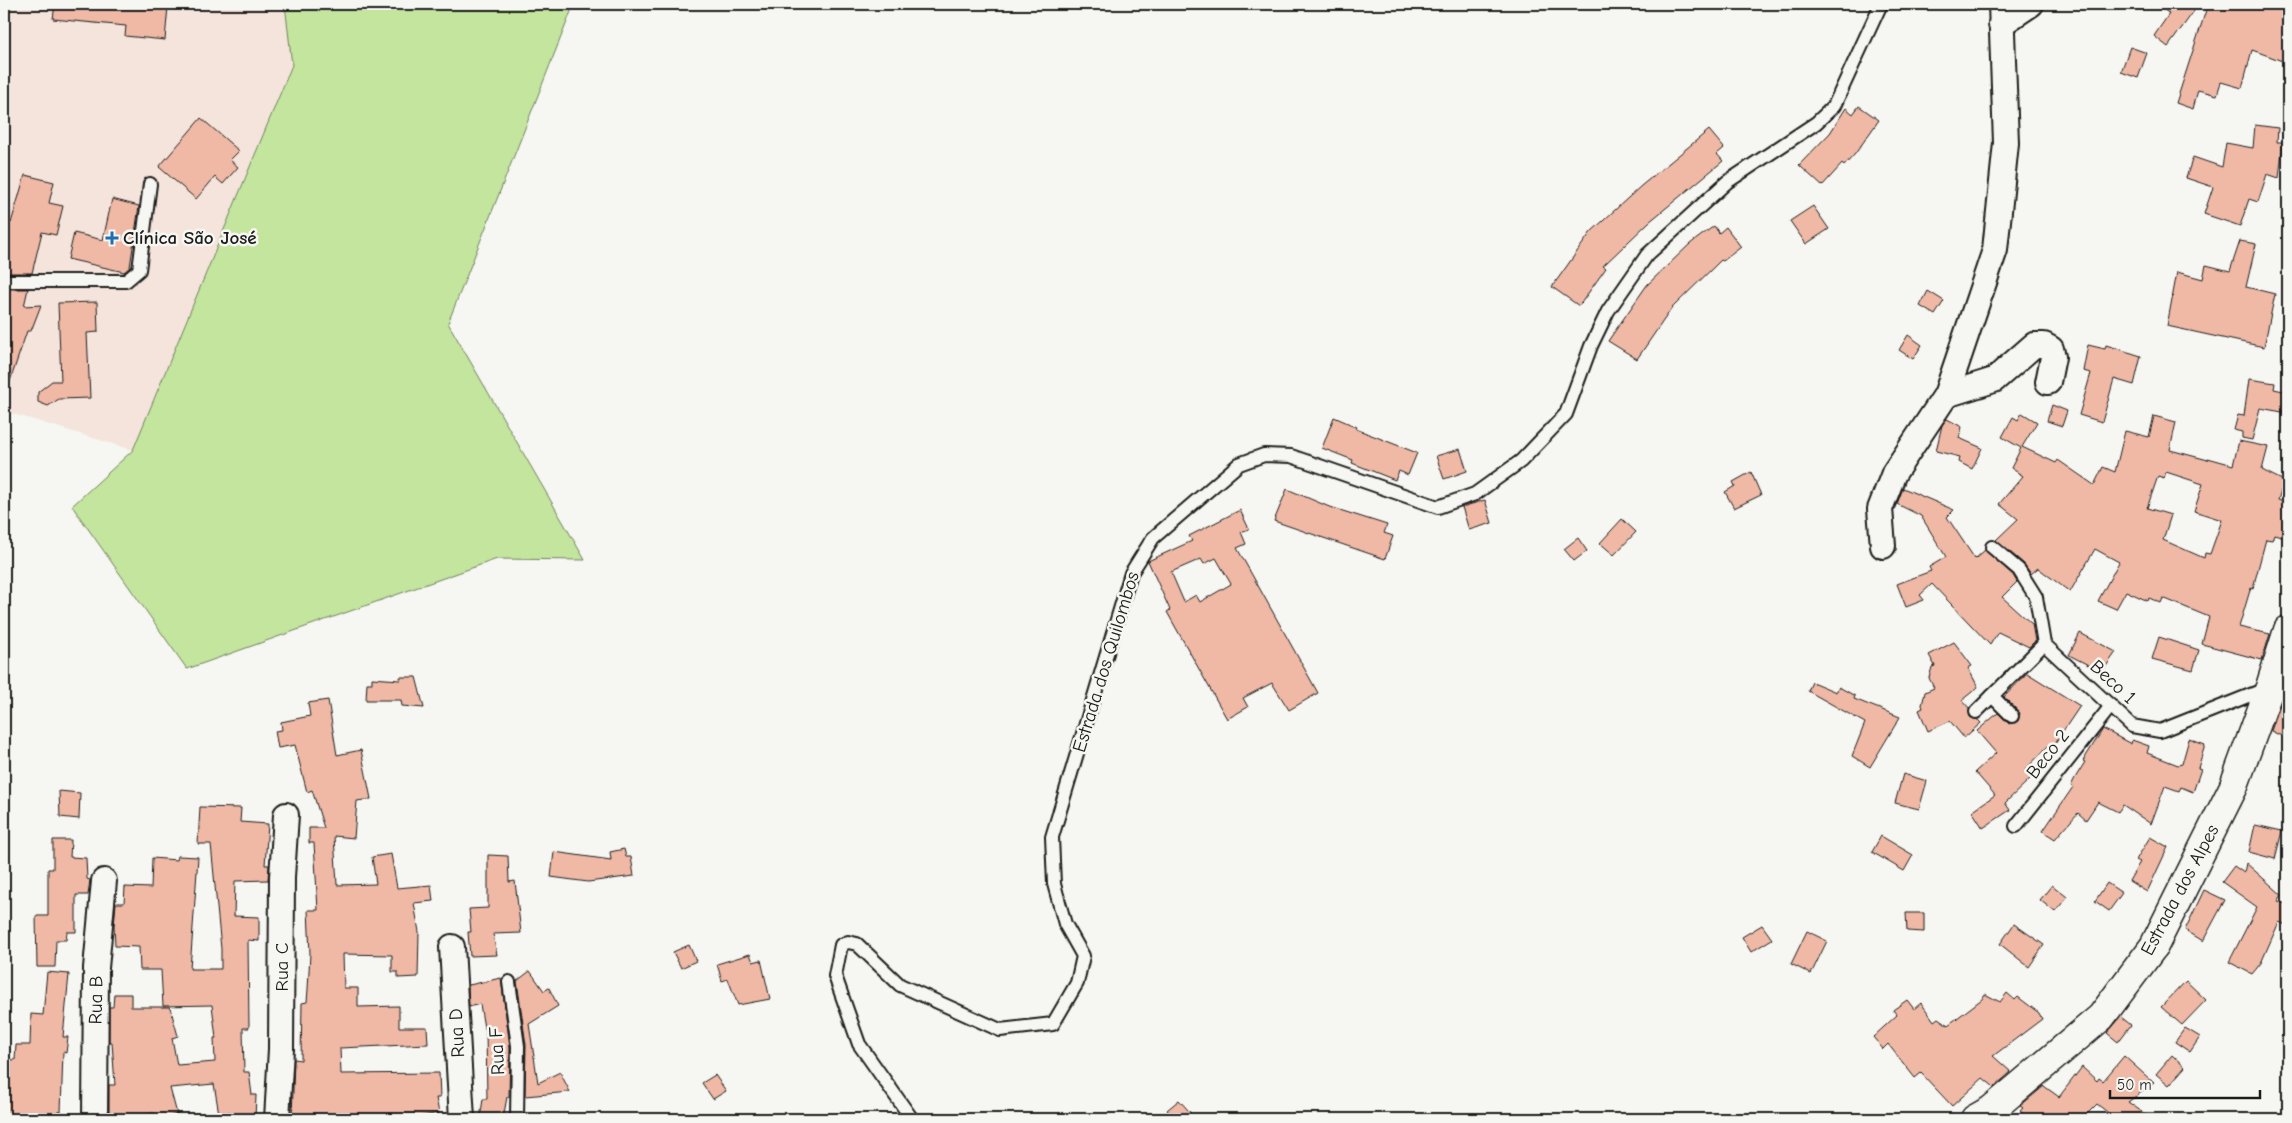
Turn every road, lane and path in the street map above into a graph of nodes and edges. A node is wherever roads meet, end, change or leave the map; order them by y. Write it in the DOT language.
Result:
graph roads {
  1 [pos="1881,4"];
  2 [pos="2031,4"];
  3 [pos="2001,14"];
  4 [pos="150,184"];
  5 [pos="4,281"];
  6 [pos="2048,382"];
  7 [pos="1946,395"];
  8 [pos="1883,546"];
  9 [pos="1992,546"];
  10 [pos="2288,630"];
  11 [pos="2044,644"];
  12 [pos="2270,687"];
  13 [pos="1992,696"];
  14 [pos="2110,706"];
  15 [pos="1976,712"];
  16 [pos="2012,716"];
  17 [pos="286,815"];
  18 [pos="2016,826"];
  19 [pos="104,881"];
  20 [pos="452,947"];
  21 [pos="509,982"];
  22 [pos="95,1119"];
  23 [pos="277,1119"];
  24 [pos="462,1119"];
  25 [pos="517,1119"];
  26 [pos="912,1119"];
  27 [pos="1974,1119"];
  1 -- 26 [label="lane, Estrada dos Quilombos"];
  2 -- 3 [label="street"];
  3 -- 7 [label="street"];
  4 -- 5 [label="lane"];
  6 -- 7 [label="street"];
  7 -- 8 [label="street"];
  9 -- 11 [label="lane"];
  10 -- 12 [label="street, Estrada dos Alpes"];
  11 -- 13 [label="lane"];
  11 -- 14 [label="lane, Beco 1"];
  12 -- 14 [label="lane, Beco 1"];
  12 -- 27 [label="street, Estrada dos Alpes"];
  13 -- 15 [label="lane"];
  13 -- 16 [label="lane"];
  14 -- 18 [label="lane, Beco 2"];
  17 -- 23 [label="street, Rua C"];
  19 -- 22 [label="street, Rua B"];
  20 -- 24 [label="street, Rua D"];
  21 -- 25 [label="lane, Rua F"];
}
